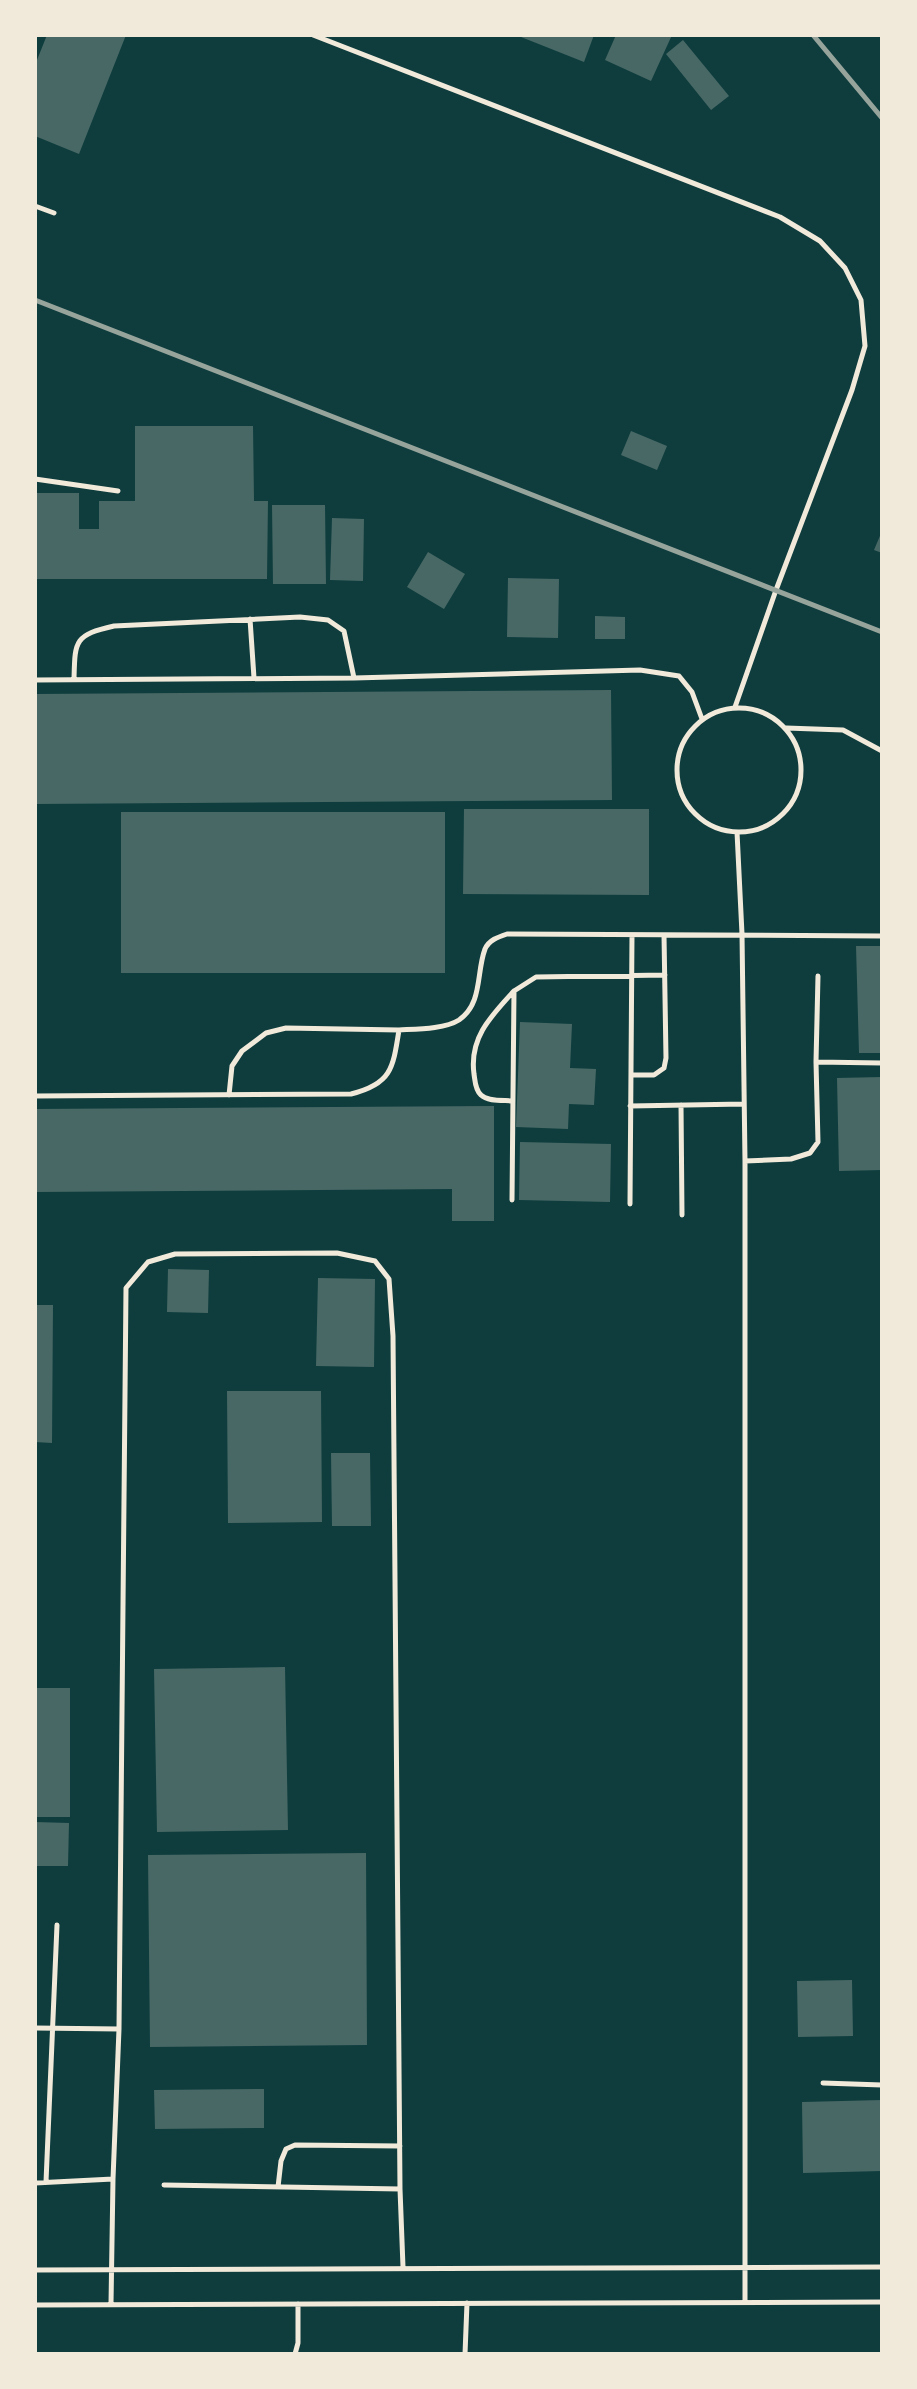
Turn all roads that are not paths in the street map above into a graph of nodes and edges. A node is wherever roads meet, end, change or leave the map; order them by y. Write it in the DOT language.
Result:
graph roads {
  1 [pos="313,35"];
  2 [pos="35,206"];
  3 [pos="54,213"];
  4 [pos="35,479"];
  5 [pos="118,491"];
  6 [pos="250,619"];
  7 [pos="254,678"];
  8 [pos="354,678"];
  9 [pos="74,679"];
  10 [pos="35,680"];
  11 [pos="735,707"];
  12 [pos="702,719"];
  13 [pos="786,728"];
  14 [pos="882,751"];
  15 [pos="737,832"];
  16 [pos="742,934"];
  17 [pos="632,935"];
  18 [pos="664,935"];
  19 [pos="882,936"];
  20 [pos="665,975"];
  21 [pos="631,976"];
  22 [pos="818,976"];
  23 [pos="514,991"];
  24 [pos="399,1031"];
  25 [pos="816,1062"];
  26 [pos="882,1063"];
  27 [pos="631,1074"];
  28 [pos="229,1095"];
  29 [pos="35,1096"];
  30 [pos="513,1101"];
  31 [pos="744,1104"];
  32 [pos="681,1105"];
  33 [pos="630,1106"];
  34 [pos="745,1161"];
  35 [pos="512,1200"];
  36 [pos="630,1204"];
  37 [pos="682,1215"];
  38 [pos="57,1925"];
  39 [pos="35,2028"];
  40 [pos="52,2028"];
  41 [pos="119,2029"];
  42 [pos="823,2083"];
  43 [pos="882,2085"];
  44 [pos="400,2146"];
  45 [pos="113,2179"];
  46 [pos="46,2182"];
  47 [pos="35,2183"];
  48 [pos="164,2185"];
  49 [pos="278,2187"];
  50 [pos="400,2189"];
  51 [pos="746,2266"];
  52 [pos="403,2267"];
  53 [pos="882,2267"];
  54 [pos="112,2269"];
  55 [pos="35,2270"];
  56 [pos="746,2302"];
  57 [pos="882,2302"];
  58 [pos="467,2303"];
  59 [pos="111,2304"];
  60 [pos="298,2304"];
  61 [pos="35,2305"];
  62 [pos="295,2354"];
  63 [pos="465,2354"];
  1 -- 11 [label="lane"];
  2 -- 3 [label="lane"];
  4 -- 5 [label="lane"];
  6 -- 7 [label="lane"];
  6 -- 8 [label="lane"];
  6 -- 9 [label="lane"];
  7 -- 8 [label="lane"];
  7 -- 9 [label="lane"];
  8 -- 12 [label="lane"];
  9 -- 10 [label="lane"];
  11 -- 12 [label="lane"];
  11 -- 13 [label="lane"];
  12 -- 15 [label="lane"];
  13 -- 14 [label="lane"];
  13 -- 15 [label="lane"];
  15 -- 16 [label="lane"];
  16 -- 18 [label="lane"];
  16 -- 19 [label="lane"];
  16 -- 31 [label="lane"];
  17 -- 18 [label="lane"];
  17 -- 21 [label="lane"];
  17 -- 24 [label="lane"];
  18 -- 20 [label="lane"];
  20 -- 21 [label="lane"];
  20 -- 27 [label="lane"];
  21 -- 23 [label="lane"];
  21 -- 27 [label="lane"];
  22 -- 25 [label="lane"];
  23 -- 30 [label="lane"];
  23 -- 30 [label="lane"];
  24 -- 28 [label="lane"];
  24 -- 28 [label="lane"];
  25 -- 26 [label="lane"];
  25 -- 34 [label="lane"];
  27 -- 33 [label="lane"];
  28 -- 29 [label="lane"];
  30 -- 35 [label="lane"];
  31 -- 32 [label="lane"];
  31 -- 34 [label="lane"];
  32 -- 33 [label="lane"];
  32 -- 37 [label="lane"];
  33 -- 36 [label="lane"];
  34 -- 51 [label="lane"];
  38 -- 40 [label="lane"];
  39 -- 40 [label="lane"];
  40 -- 41 [label="lane"];
  40 -- 46 [label="lane"];
  41 -- 44 [label="lane"];
  41 -- 45 [label="lane"];
  42 -- 43 [label="lane"];
  44 -- 49 [label="lane"];
  44 -- 50 [label="lane"];
  45 -- 46 [label="lane"];
  45 -- 54 [label="lane"];
  46 -- 47 [label="lane"];
  48 -- 49 [label="lane"];
  49 -- 50 [label="lane"];
  50 -- 52 [label="lane"];
  51 -- 52 [label="lane"];
  51 -- 53 [label="lane"];
  51 -- 56 [label="lane"];
  52 -- 54 [label="lane"];
  54 -- 55 [label="lane"];
  54 -- 59 [label="lane"];
  56 -- 57 [label="lane"];
  56 -- 58 [label="lane"];
  58 -- 60 [label="lane"];
  58 -- 63 [label="lane"];
  59 -- 60 [label="lane"];
  59 -- 61 [label="lane"];
  60 -- 62 [label="lane"];
}
